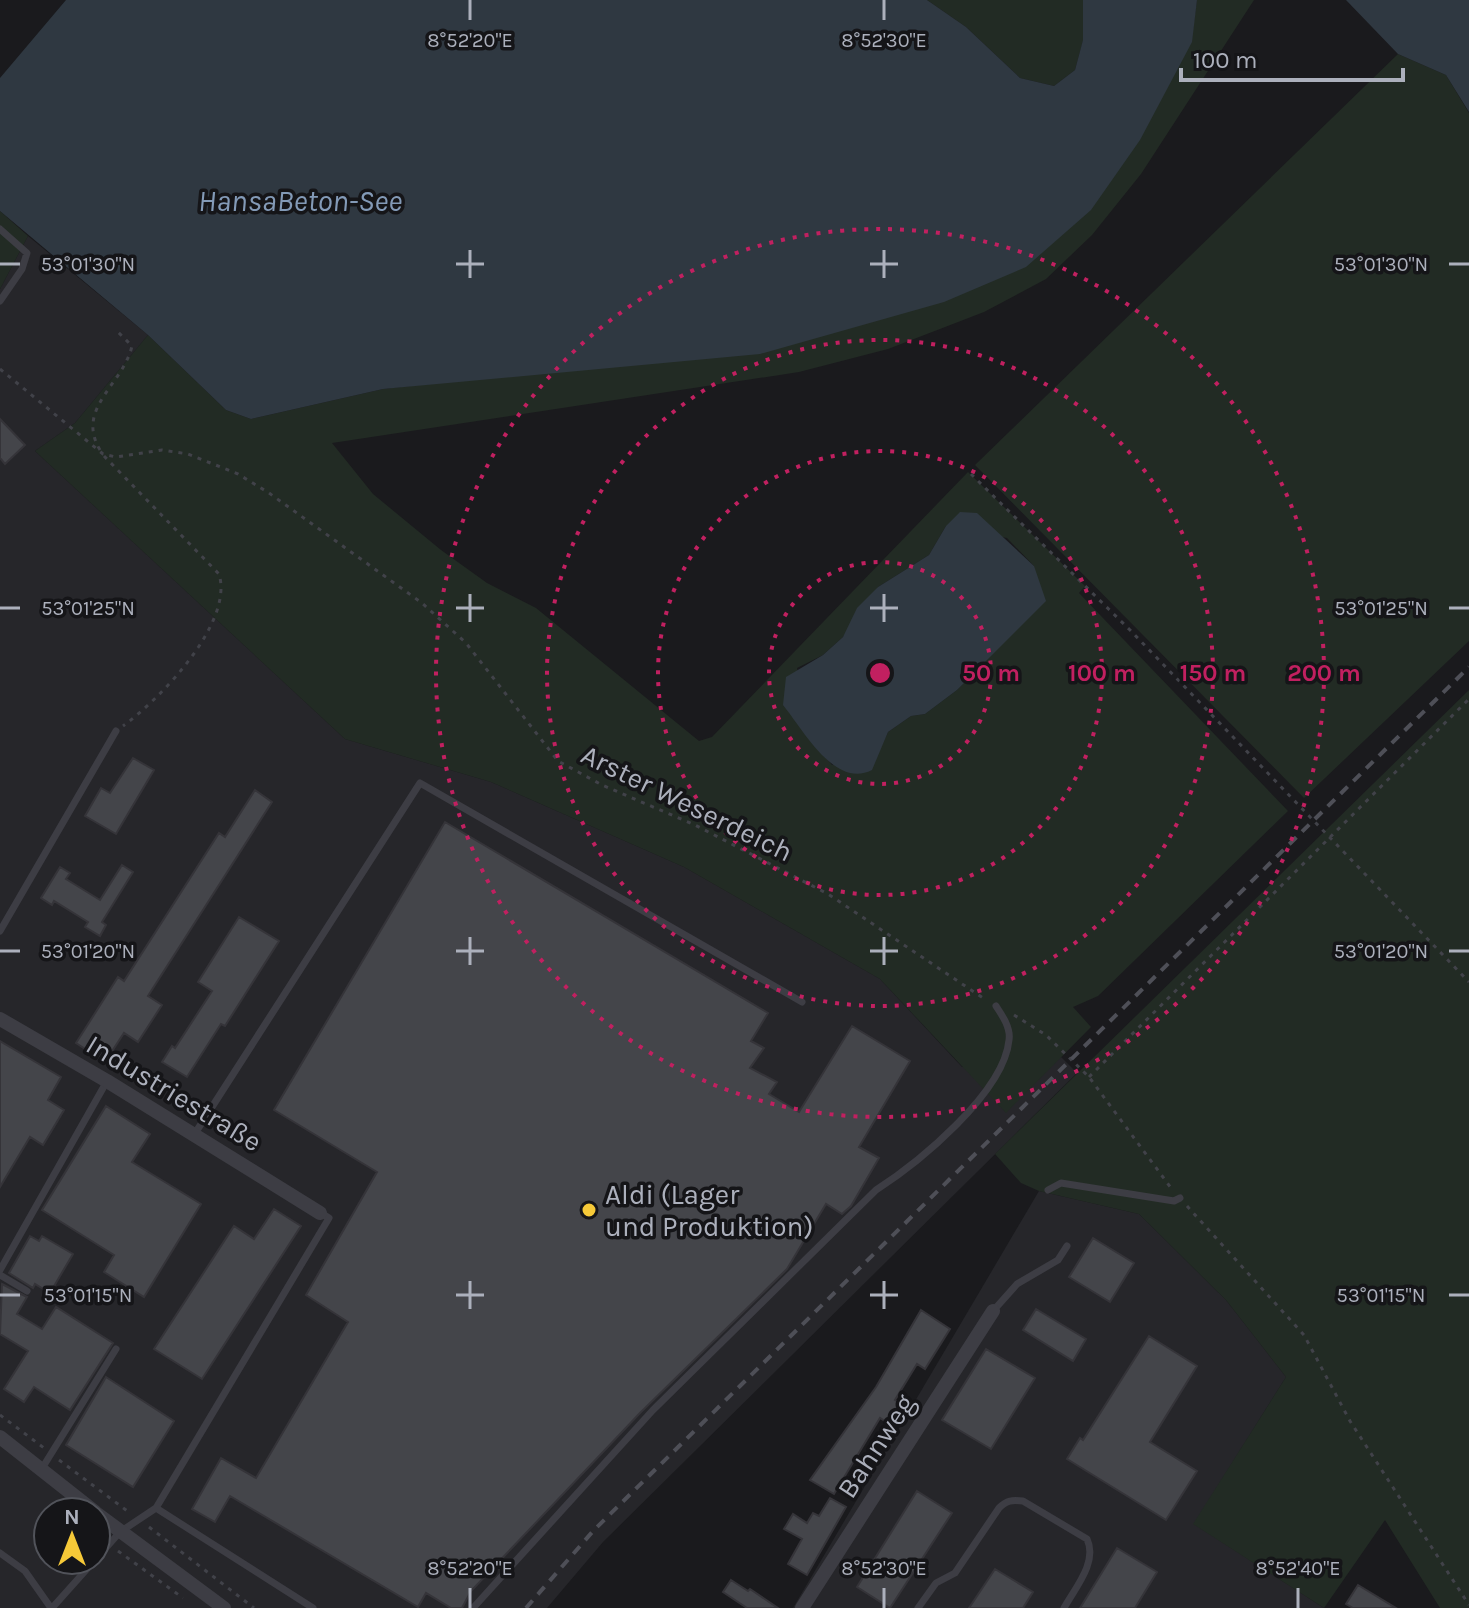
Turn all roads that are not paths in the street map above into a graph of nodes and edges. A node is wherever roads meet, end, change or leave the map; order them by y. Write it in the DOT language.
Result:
graph roads {
  1 [pos="0,229"];
  2 [pos="0,301"];
  3 [pos="116,731"];
  4 [pos="0,931"];
  5 [pos="802,1002"];
  6 [pos="996,1006"];
  7 [pos="0,1019"];
  8 [pos="107,1081"];
  9 [pos="194,1135"];
  10 [pos="1048,1190"];
  11 [pos="1180,1198"];
  12 [pos="320,1213"];
  13 [pos="1067,1246"];
  14 [pos="0,1272"];
  15 [pos="27,1291"];
  16 [pos="993,1311"];
  17 [pos="116,1349"];
  18 [pos="0,1437"];
  19 [pos="41,1470"];
  20 [pos="74,1496"];
  21 [pos="156,1508"];
  22 [pos="112,1526"];
  23 [pos="120,1532"];
  24 [pos="112,1541"];
  25 [pos="0,1553"];
  26 [pos="81,1576"];
  27 [pos="52,1608"];
  28 [pos="224,1608"];
  29 [pos="313,1608"];
  30 [pos="473,1608"];
  31 [pos="802,1608"];
  32 [pos="918,1608"];
  33 [pos="1064,1608"];
  1 -- 2 [label="lane"];
  3 -- 4 [label="lane"];
  5 -- 9 [label="lane"];
  6 -- 30 [label="lane"];
  7 -- 8 [label="street, Industriestraße"];
  8 -- 9 [label="street, Industriestraße"];
  8 -- 14 [label="lane"];
  9 -- 12 [label="street, Industriestraße"];
  10 -- 11 [label="lane"];
  12 -- 21 [label="lane"];
  13 -- 16 [label="lane"];
  14 -- 15 [label="lane"];
  16 -- 31 [label="street, Bahnweg"];
  17 -- 19 [label="lane"];
  18 -- 19 [label="street"];
  19 -- 20 [label="street"];
  21 -- 23 [label="lane"];
  21 -- 29 [label="lane"];
  22 -- 23 [label="street"];
  23 -- 24 [label="lane"];
  23 -- 28 [label="street"];
  25 -- 27 [label="lane"];
  26 -- 27 [label="lane"];
  32 -- 33 [label="lane"];
}
